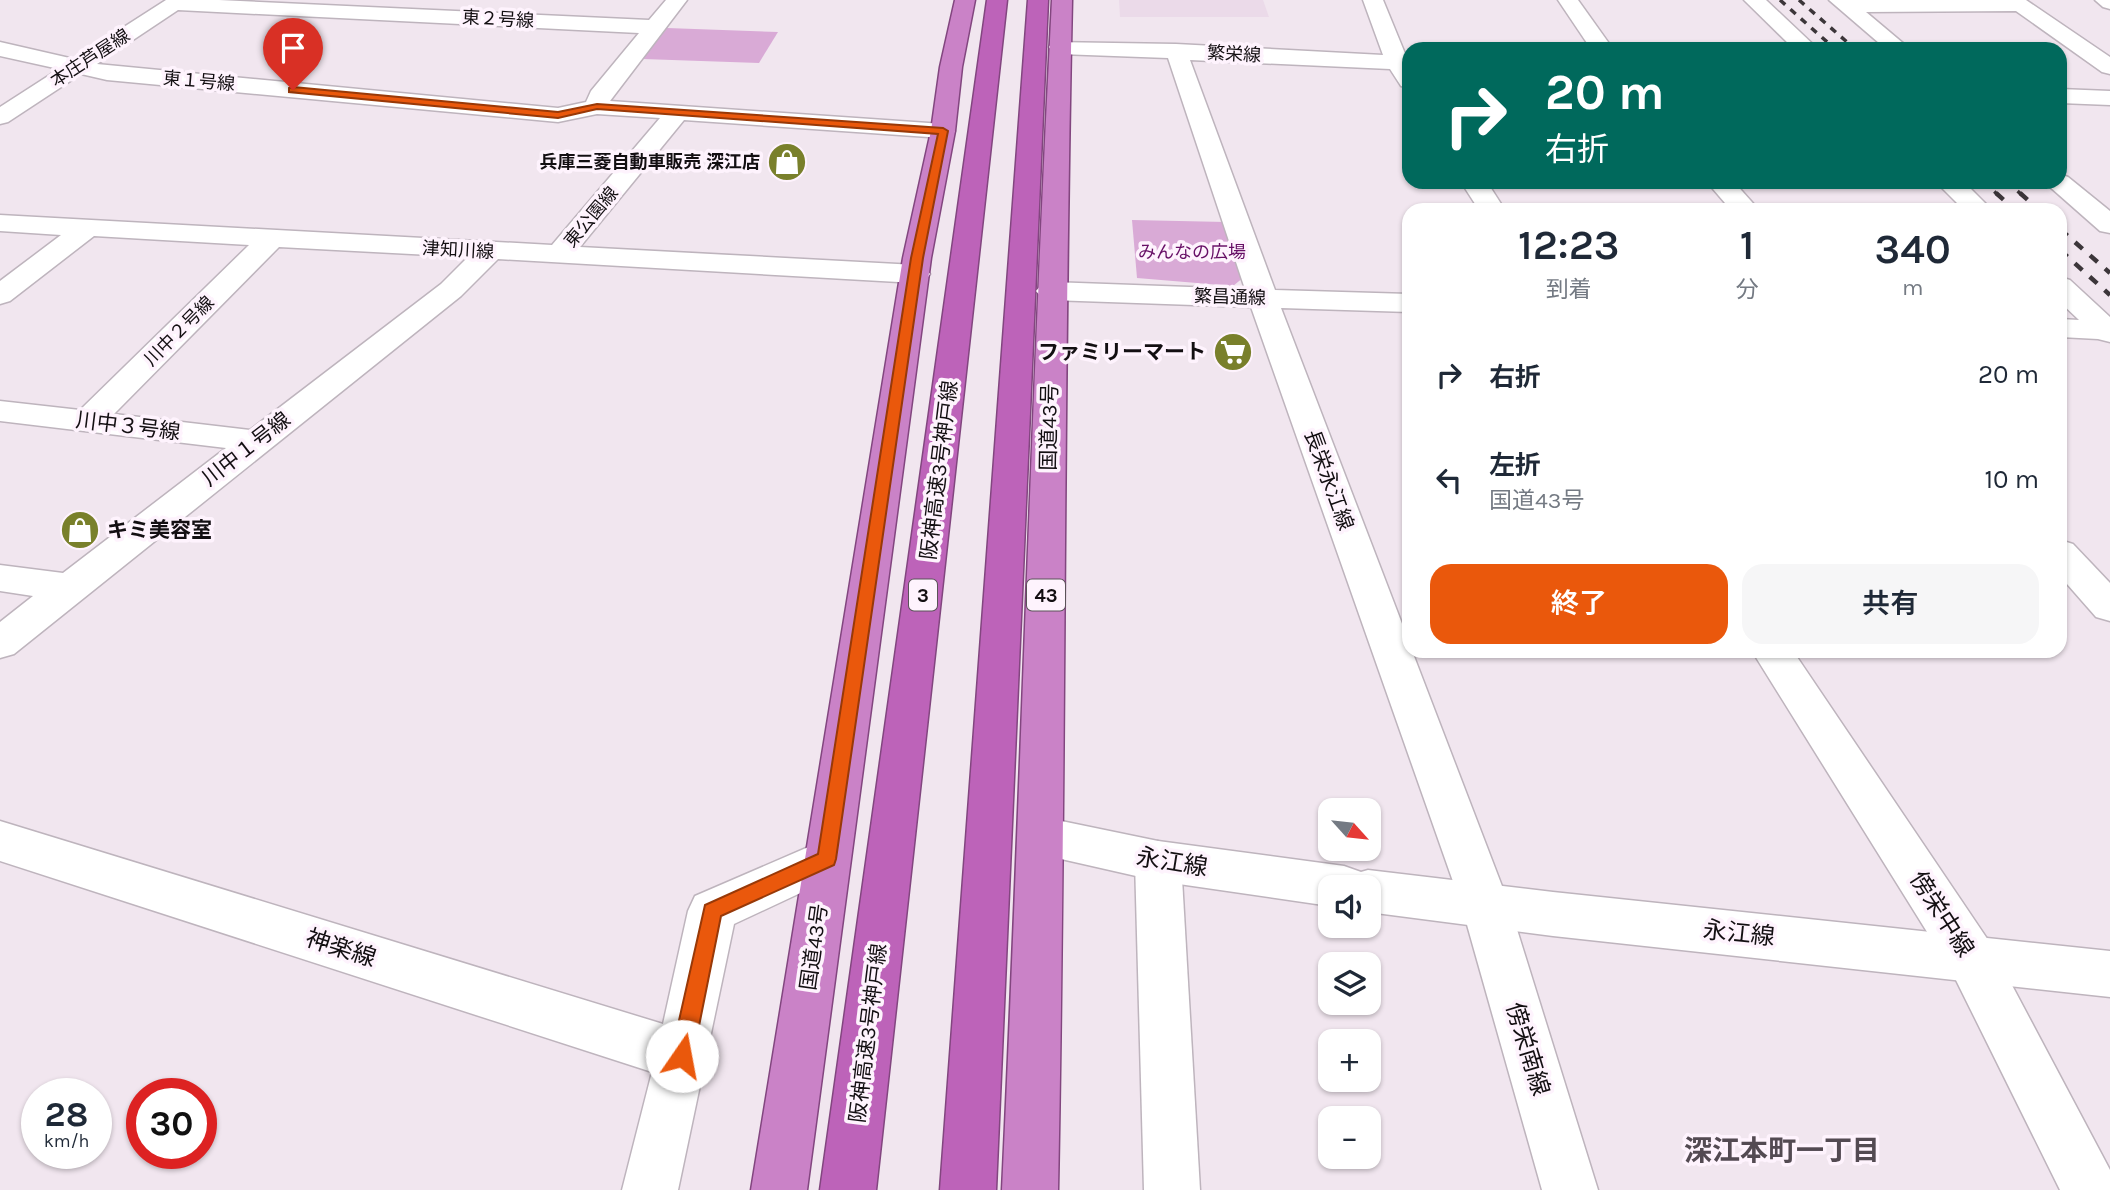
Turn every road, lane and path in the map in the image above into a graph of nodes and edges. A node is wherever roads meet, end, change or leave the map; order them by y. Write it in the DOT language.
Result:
graph roads {
  1 [pos="677,0"];
  2 [pos="965,0"];
  3 [pos="997,0"];
  4 [pos="1038,0"];
  5 [pos="1062,0"];
  6 [pos="1373,0"];
  7 [pos="1568,0"];
  8 [pos="1754,0"];
  9 [pos="2105,0"];
  10 [pos="177,2"];
  11 [pos="1842,3"];
  12 [pos="1939,3"];
  13 [pos="2016,3"];
  14 [pos="2110,3"];
  15 [pos="654,27"];
  16 [pos="1597,42"];
  17 [pos="1799,42"];
  18 [pos="1890,42"];
  19 [pos="1060,47"];
  20 [pos="0,49"];
  21 [pos="1176,51"];
  22 [pos="1402,63"];
  23 [pos="79,65"];
  24 [pos="2110,67"];
  25 [pos="1402,69"];
  26 [pos="2067,96"];
  27 [pos="2110,98"];
  28 [pos="597,107"];
  29 [pos="676,114"];
  30 [pos="0,117"];
  31 [pos="943,131"];
  32 [pos="1726,189"];
  33 [pos="1956,189"];
  34 [pos="2067,189"];
  35 [pos="1740,203"];
  36 [pos="1972,203"];
  37 [pos="0,223"];
  38 [pos="2110,225"];
  39 [pos="86,229"];
  40 [pos="270,240"];
  41 [pos="489,252"];
  42 [pos="559,255"];
  43 [pos="916,274"];
  44 [pos="1051,291"];
  45 [pos="2067,293"];
  46 [pos="0,295"];
  47 [pos="1263,298"];
  48 [pos="1402,303"];
  49 [pos="2067,328"];
  50 [pos="2108,331"];
  51 [pos="0,411"];
  52 [pos="88,421"];
  53 [pos="255,441"];
  54 [pos="2067,560"];
  55 [pos="0,578"];
  56 [pos="69,588"];
  57 [pos="2110,607"];
  58 [pos="0,643"];
  59 [pos="1777,658"];
  60 [pos="1042,837"];
  61 [pos="0,841"];
  62 [pos="827,859"];
  63 [pos="1158,861"];
  64 [pos="1318,883"];
  65 [pos="1381,893"];
  66 [pos="1486,907"];
  67 [pos="1970,956"];
  68 [pos="2110,974"];
  69 [pos="682,1056"];
  70 [pos="650,1190"];
  71 [pos="779,1190"];
  72 [pos="848,1190"];
  73 [pos="968,1190"];
  74 [pos="1030,1190"];
  75 [pos="1172,1190"];
  76 [pos="1570,1190"];
  77 [pos="2090,1190"];
  1 -- 15 [label="street"];
  2 -- 31 [label="highway, 国道43号"];
  3 -- 72 [label="highway, 阪神高速3号神戸線 / 3"];
  4 -- 73 [label="highway"];
  5 -- 19 [label="highway, 国道43号 / 43"];
  6 -- 22 [label="street"];
  7 -- 16 [label="street"];
  8 -- 17 [label="street"];
  9 -- 14 [label="street"];
  10 -- 15 [label="street, 東２号線"];
  10 -- 23 [label="street, 本庄芦屋線"];
  11 -- 12 [label="street"];
  11 -- 18 [label="street"];
  12 -- 13 [label="street"];
  13 -- 24 [label="street"];
  15 -- 28 [label="street"];
  19 -- 21 [label="street, 繁栄線"];
  19 -- 44 [label="highway, 国道43号 / 43"];
  20 -- 23 [label="street, 東１号線"];
  21 -- 25 [label="street, 繁栄線"];
  21 -- 47 [label="street, 長栄永江線"];
  23 -- 28 [label="street, 東１号線"];
  23 -- 30 [label="street, 本庄芦屋線"];
  26 -- 27 [label="street"];
  28 -- 29 [label="street, 東１号線"];
  29 -- 31 [label="street, 東１号線"];
  29 -- 42 [label="street, 東公園線"];
  31 -- 43 [label="highway, 国道43号"];
  32 -- 35 [label="street"];
  33 -- 36 [label="street"];
  34 -- 38 [label="street"];
  37 -- 39 [label="street, 津知川線"];
  39 -- 40 [label="street, 津知川線"];
  39 -- 46 [label="street"];
  40 -- 41 [label="street, 津知川線"];
  40 -- 52 [label="street, 川中２号線"];
  41 -- 42 [label="street, 津知川線"];
  41 -- 53 [label="street, 川中１号線"];
  42 -- 43 [label="street, 津知川線"];
  43 -- 62 [label="highway, 国道43号"];
  44 -- 47 [label="street, 繁昌通線"];
  44 -- 60 [label="highway, 国道43号 / 43"];
  45 -- 50 [label="street"];
  47 -- 48 [label="street, 繁昌通線"];
  47 -- 66 [label="street, 長栄永江線"];
  49 -- 50 [label="street"];
  51 -- 52 [label="street, 川中３号線"];
  52 -- 53 [label="street, 川中３号線"];
  53 -- 56 [label="street, 川中１号線"];
  54 -- 57 [label="street"];
  55 -- 56 [label="street"];
  56 -- 58 [label="street, 川中１号線"];
  59 -- 67 [label="street, 傍栄中線"];
  60 -- 63 [label="street, 永江線"];
  60 -- 74 [label="highway, 国道43号 / 43"];
  61 -- 69 [label="street, 神楽線"];
  62 -- 69 [label="street"];
  62 -- 71 [label="highway, 国道43号"];
  63 -- 64 [label="street, 永江線"];
  63 -- 75 [label="street"];
  65 -- 66 [label="street, 永江線"];
  66 -- 67 [label="street, 永江線"];
  66 -- 76 [label="street, 傍栄南線"];
  67 -- 68 [label="street, 永江線"];
  67 -- 77 [label="street, 傍栄中線"];
  69 -- 70 [label="street"];
}
